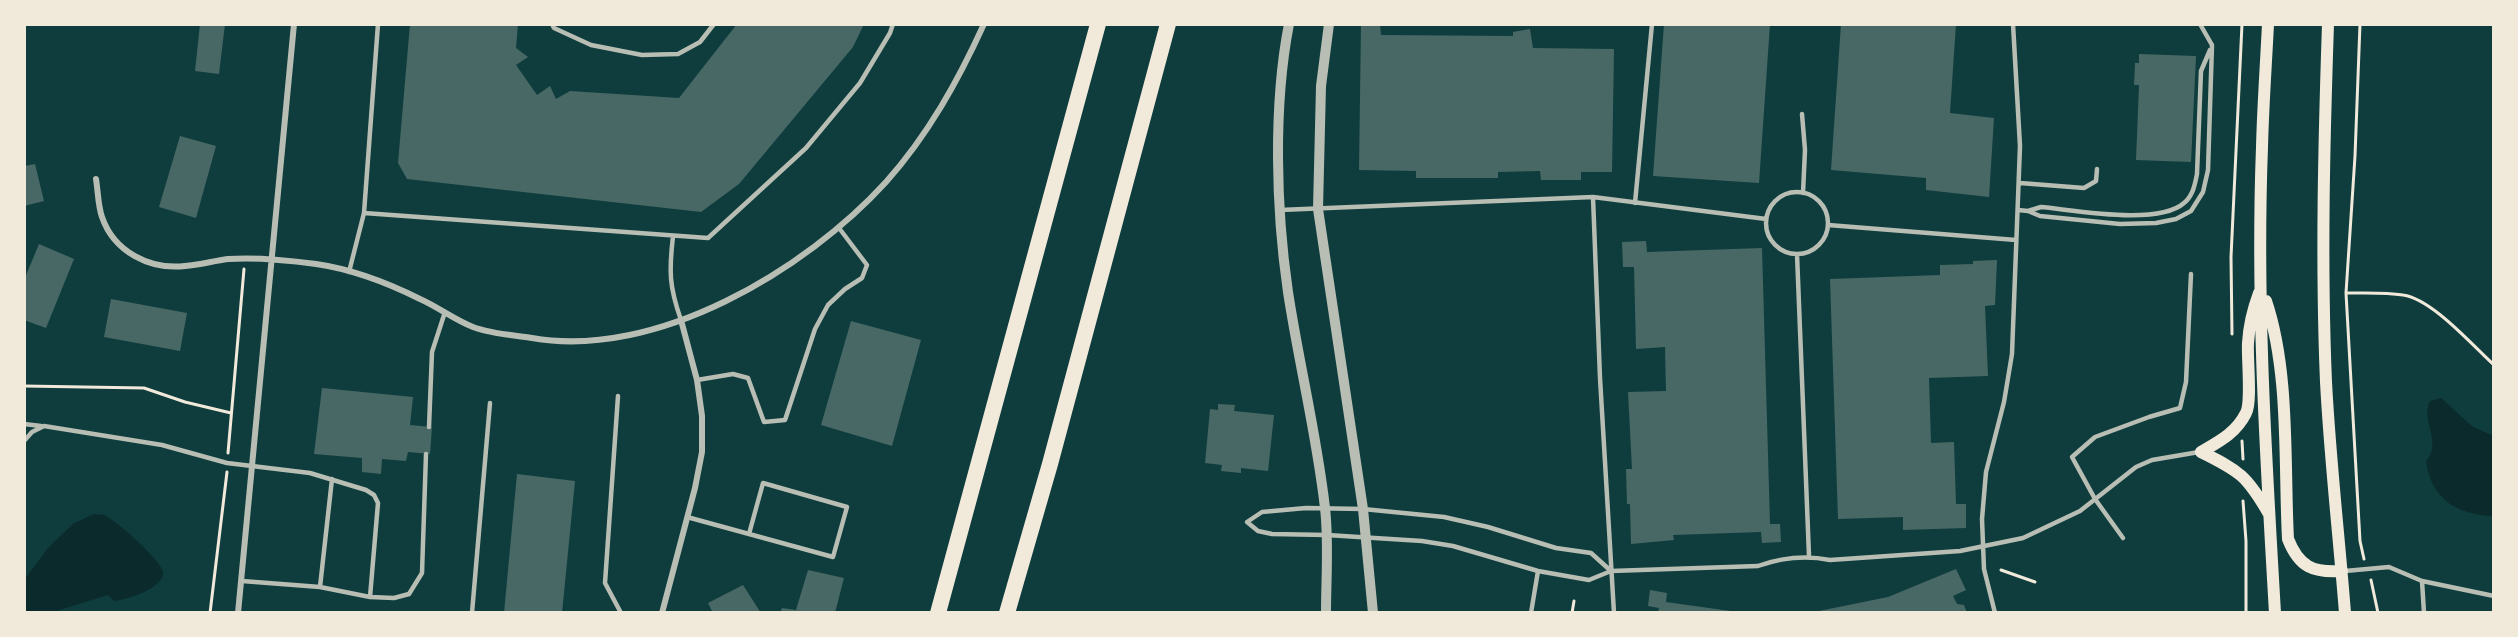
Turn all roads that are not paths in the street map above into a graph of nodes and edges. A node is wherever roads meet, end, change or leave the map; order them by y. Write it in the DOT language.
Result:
graph roads {
  1 [pos="294,24"];
  2 [pos="378,24"];
  3 [pos="552,24"];
  4 [pos="714,24"];
  5 [pos="893,24"];
  6 [pos="984,24"];
  7 [pos="1098,24"];
  8 [pos="1168,24"];
  9 [pos="1289,24"];
  10 [pos="1329,24"];
  11 [pos="1652,24"];
  12 [pos="2013,24"];
  13 [pos="2200,24"];
  14 [pos="2268,24"];
  15 [pos="2328,24"];
  16 [pos="2212,45"];
  17 [pos="1802,114"];
  18 [pos="2097,170"];
  19 [pos="96,179"];
  20 [pos="2020,183"];
  21 [pos="1803,193"];
  22 [pos="1593,197"];
  23 [pos="1635,203"];
  24 [pos="1318,209"];
  25 [pos="1280,210"];
  26 [pos="2018,210"];
  27 [pos="2028,211"];
  28 [pos="364,213"];
  29 [pos="1766,219"];
  30 [pos="1828,225"];
  31 [pos="839,228"];
  32 [pos="673,236"];
  33 [pos="2016,240"];
  34 [pos="1797,254"];
  35 [pos="272,260"];
  36 [pos="349,272"];
  37 [pos="2190,274"];
  38 [pos="2261,286"];
  39 [pos="445,312"];
  40 [pos="681,320"];
  41 [pos="697,380"];
  42 [pos="618,396"];
  43 [pos="490,403"];
  44 [pos="24,424"];
  45 [pos="44,426"];
  46 [pos="429,427"];
  47 [pos="24,441"];
  48 [pos="2201,452"];
  49 [pos="426,454"];
  50 [pos="1050,464"];
  51 [pos="253,466"];
  52 [pos="332,479"];
  53 [pos="2095,499"];
  54 [pos="1325,508"];
  55 [pos="1363,509"];
  56 [pos="2270,515"];
  57 [pos="687,517"];
  58 [pos="749,534"];
  59 [pos="1327,535"];
  60 [pos="1367,538"];
  61 [pos="2123,538"];
  62 [pos="1982,548"];
  63 [pos="1809,556"];
  64 [pos="1538,571"];
  65 [pos="1611,571"];
  66 [pos="2342,571"];
  67 [pos="2422,580"];
  68 [pos="242,581"];
  69 [pos="320,587"];
  70 [pos="370,597"];
  71 [pos="2494,597"];
  72 [pos="238,613"];
  73 [pos="472,613"];
  74 [pos="621,613"];
  75 [pos="662,613"];
  76 [pos="938,613"];
  77 [pos="1007,613"];
  78 [pos="1015,613"];
  79 [pos="1326,613"];
  80 [pos="1373,613"];
  81 [pos="1531,613"];
  82 [pos="1614,613"];
  83 [pos="1995,613"];
  84 [pos="2275,613"];
  85 [pos="2345,613"];
  86 [pos="2424,613"];
  1 -- 35 [label="street"];
  2 -- 28 [label="lane"];
  3 -- 4 [label="lane"];
  5 -- 32 [label="lane"];
  6 -- 31 [label="street"];
  7 -- 76 [label="highway"];
  8 -- 50 [label="highway"];
  9 -- 25 [label="street"];
  10 -- 24 [label="street"];
  11 -- 23 [label="lane"];
  12 -- 20 [label="lane"];
  13 -- 16 [label="lane"];
  14 -- 38 [label="main road"];
  15 -- 66 [label="main road"];
  16 -- 27 [label="lane"];
  16 -- 27 [label="lane"];
  17 -- 21 [label="lane"];
  18 -- 20 [label="lane"];
  19 -- 35 [label="street"];
  20 -- 26 [label="lane"];
  21 -- 29 [label="lane"];
  21 -- 30 [label="lane"];
  22 -- 23 [label="lane"];
  22 -- 24 [label="lane"];
  22 -- 65 [label="lane"];
  23 -- 29 [label="lane"];
  24 -- 25 [label="lane"];
  24 -- 55 [label="street"];
  25 -- 54 [label="street"];
  26 -- 27 [label="lane"];
  26 -- 33 [label="lane"];
  28 -- 32 [label="lane"];
  28 -- 36 [label="lane"];
  29 -- 34 [label="lane"];
  30 -- 33 [label="lane"];
  30 -- 34 [label="lane"];
  31 -- 40 [label="street"];
  31 -- 41 [label="lane"];
  32 -- 40 [label="lane"];
  33 -- 62 [label="lane"];
  34 -- 63 [label="lane"];
  35 -- 36 [label="street"];
  35 -- 51 [label="street"];
  36 -- 39 [label="street"];
  37 -- 53 [label="lane"];
  38 -- 48 [label="main road"];
  38 -- 56 [label="main road"];
  38 -- 66 [label="main road"];
  39 -- 40 [label="street"];
  39 -- 46 [label="lane"];
  40 -- 41 [label="street"];
  41 -- 57 [label="street"];
  42 -- 74 [label="lane"];
  43 -- 73 [label="lane"];
  44 -- 45 [label="lane"];
  45 -- 47 [label="lane"];
  45 -- 51 [label="lane"];
  48 -- 53 [label="lane"];
  48 -- 56 [label="main road"];
  49 -- 70 [label="lane"];
  50 -- 77 [label="highway"];
  50 -- 78 [label="highway"];
  51 -- 52 [label="lane"];
  51 -- 68 [label="street"];
  52 -- 69 [label="lane"];
  52 -- 70 [label="lane"];
  53 -- 61 [label="lane"];
  53 -- 62 [label="lane"];
  54 -- 55 [label="lane"];
  54 -- 59 [label="street"];
  54 -- 59 [label="lane"];
  55 -- 60 [label="street"];
  55 -- 65 [label="lane"];
  56 -- 84 [label="main road"];
  57 -- 58 [label="lane"];
  57 -- 75 [label="street"];
  58 -- 58 [label="lane"];
  59 -- 60 [label="lane"];
  59 -- 79 [label="street"];
  60 -- 64 [label="lane"];
  60 -- 80 [label="street"];
  62 -- 63 [label="lane"];
  62 -- 83 [label="lane"];
  63 -- 65 [label="lane"];
  64 -- 65 [label="lane"];
  64 -- 81 [label="lane"];
  65 -- 82 [label="lane"];
  66 -- 67 [label="lane"];
  66 -- 85 [label="main road"];
  67 -- 71 [label="lane"];
  67 -- 86 [label="lane"];
  68 -- 69 [label="lane"];
  68 -- 72 [label="street"];
  69 -- 70 [label="lane"];
}
